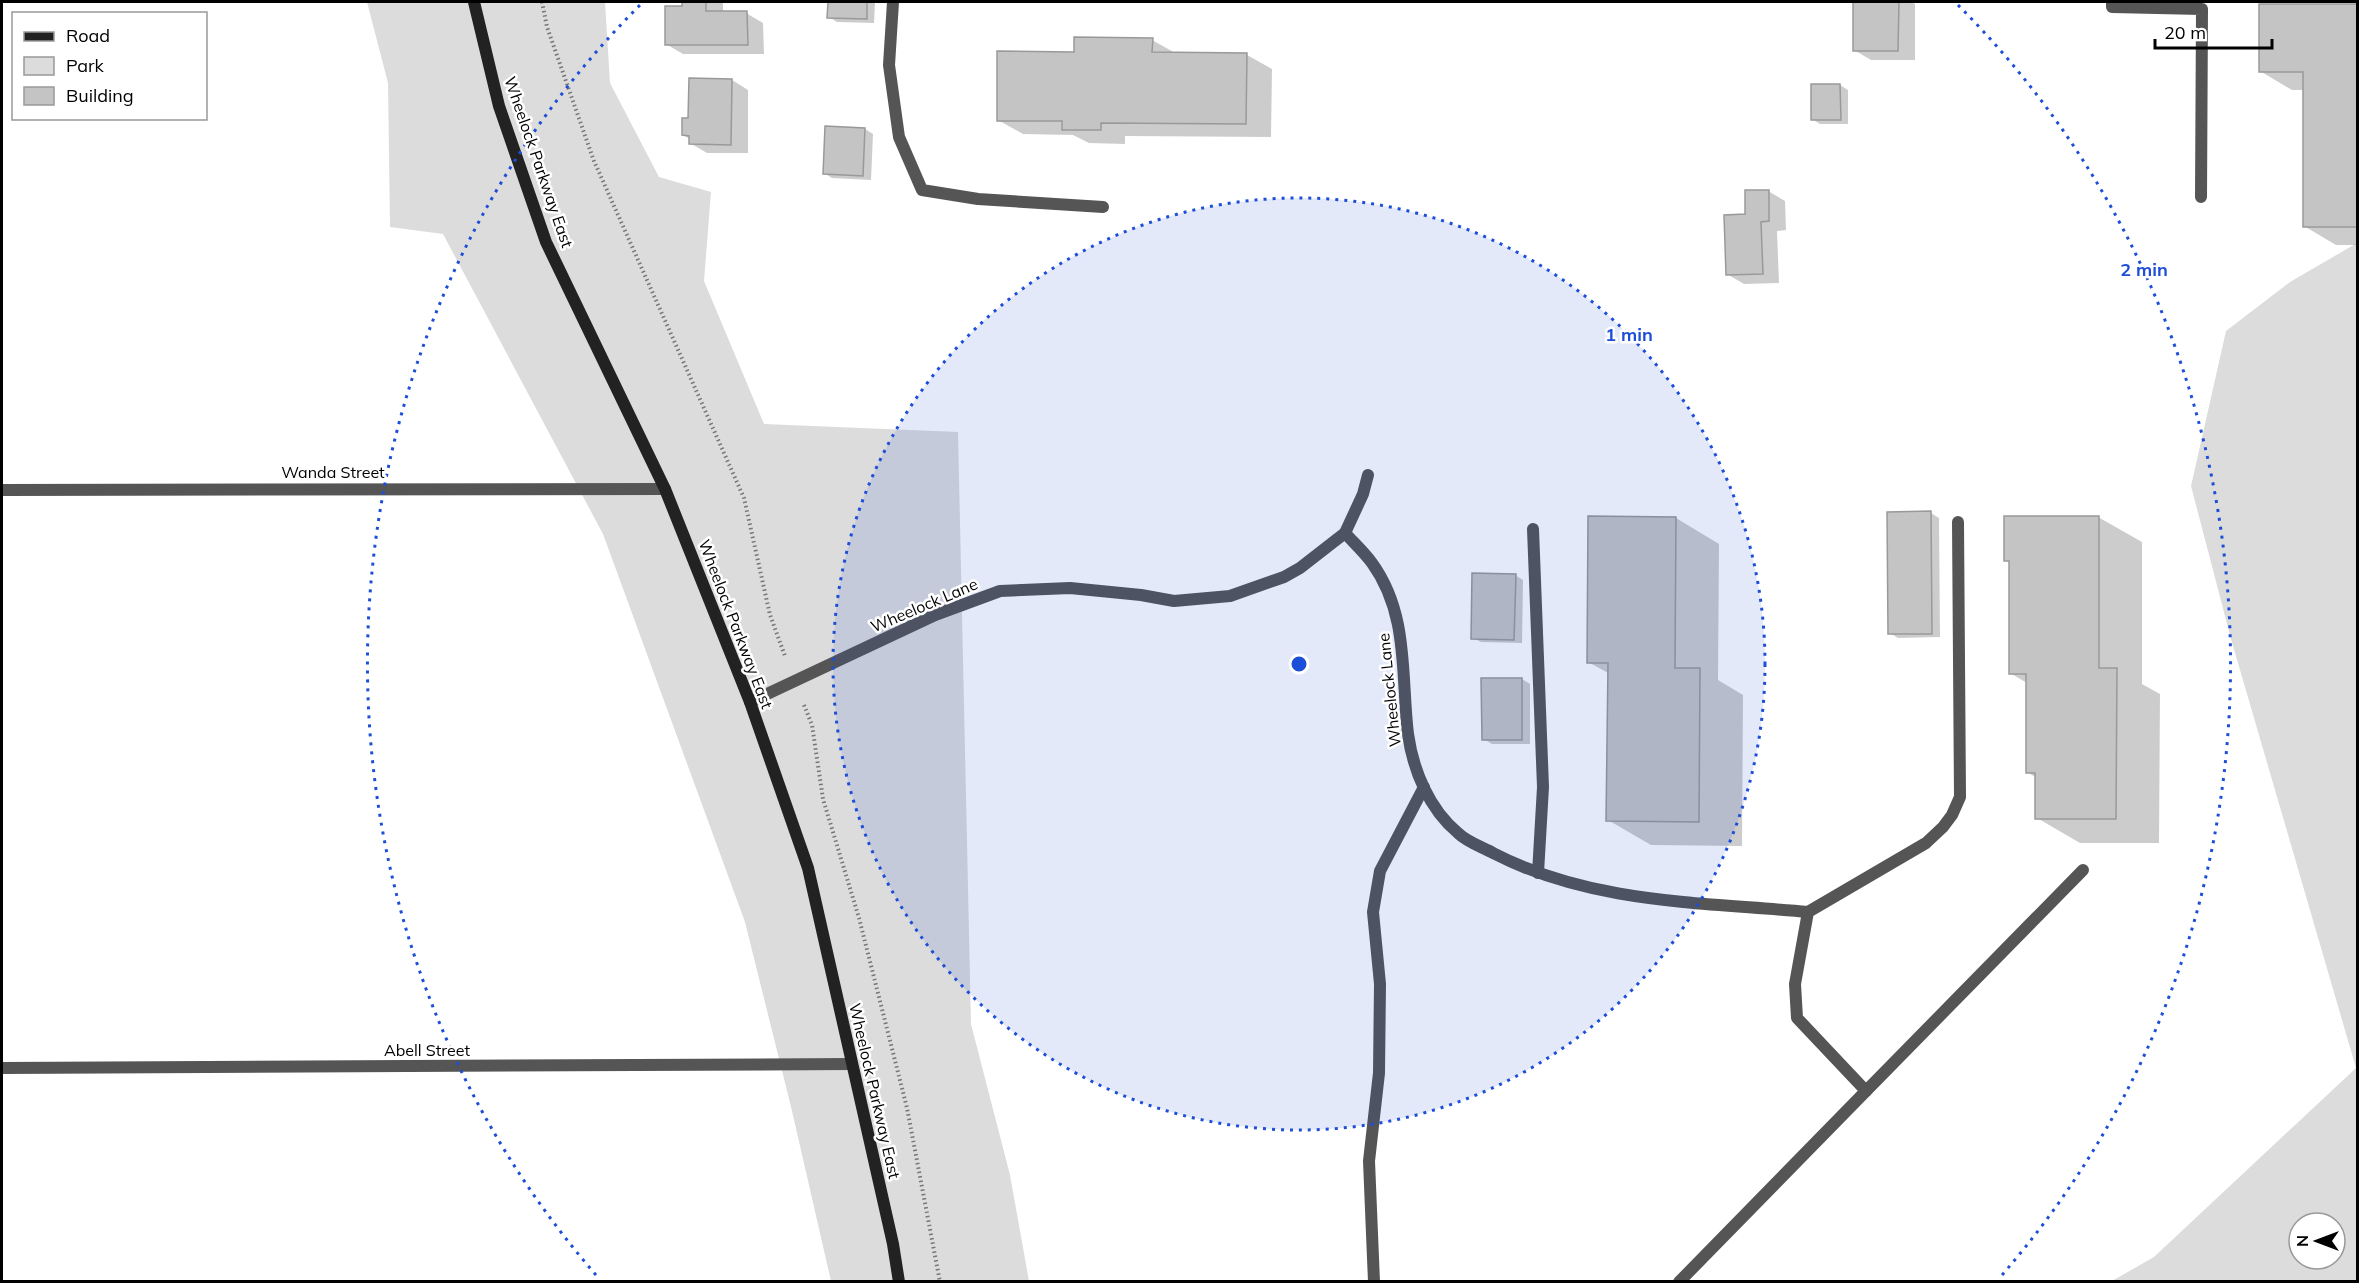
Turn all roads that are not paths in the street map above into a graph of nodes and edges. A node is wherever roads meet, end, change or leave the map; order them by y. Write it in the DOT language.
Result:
graph roads {
  1 [pos="474,2"];
  2 [pos="893,2"];
  3 [pos="2112,2"];
  4 [pos="2201,197"];
  5 [pos="1103,207"];
  6 [pos="1368,475"];
  7 [pos="665,489"];
  8 [pos="2,490"];
  9 [pos="1958,522"];
  10 [pos="1533,529"];
  11 [pos="1345,533"];
  12 [pos="750,702"];
  13 [pos="1424,788"];
  14 [pos="2083,870"];
  15 [pos="1538,873"];
  16 [pos="1808,912"];
  17 [pos="852,1064"];
  18 [pos="2,1068"];
  19 [pos="1866,1090"];
  20 [pos="899,1281"];
  21 [pos="1374,1281"];
  22 [pos="1679,1281"];
  1 -- 7 [label="street, Wheelock Parkway East"];
  2 -- 5 [label="street"];
  3 -- 4 [label="street"];
  6 -- 11 [label="street"];
  7 -- 8 [label="street, Wanda Street"];
  7 -- 12 [label="street, Wheelock Parkway East"];
  9 -- 16 [label="street"];
  10 -- 15 [label="street"];
  11 -- 12 [label="street, Wheelock Lane"];
  11 -- 13 [label="street, Wheelock Lane"];
  12 -- 17 [label="street, Wheelock Parkway East"];
  13 -- 15 [label="street, Wheelock Lane"];
  13 -- 21 [label="street"];
  14 -- 19 [label="street"];
  15 -- 16 [label="street, Wheelock Lane"];
  16 -- 19 [label="street"];
  17 -- 18 [label="street, Abell Street"];
  17 -- 20 [label="street, Wheelock Parkway East"];
  19 -- 22 [label="street"];
}
